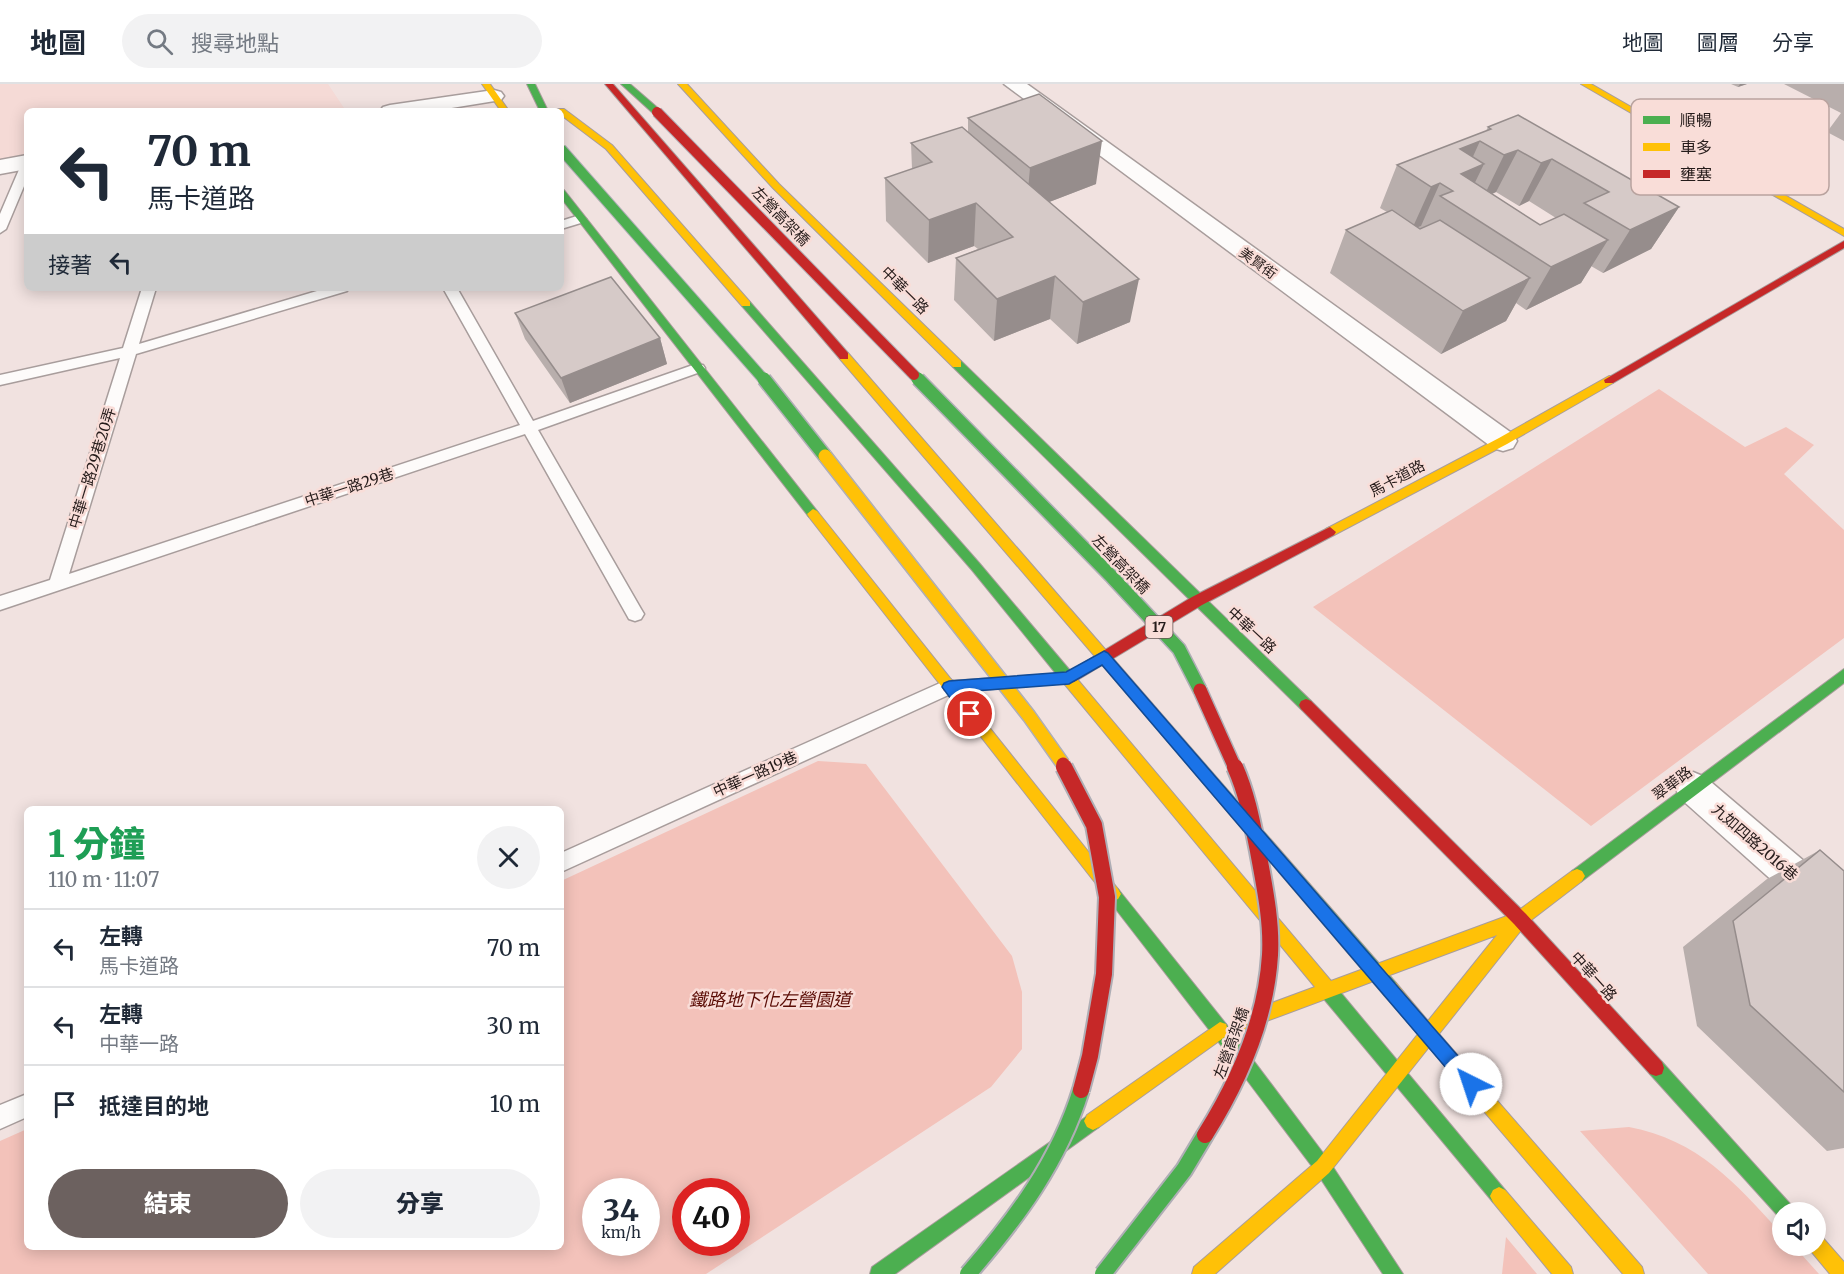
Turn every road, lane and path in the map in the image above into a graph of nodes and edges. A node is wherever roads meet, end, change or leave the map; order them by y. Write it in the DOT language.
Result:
graph roads {
  1 [pos="517,84"];
  2 [pos="609,84"];
  3 [pos="625,84"];
  4 [pos="647,84"];
  5 [pos="682,84"];
  6 [pos="1014,84"];
  7 [pos="1585,84"];
  8 [pos="534,88"];
  9 [pos="495,97"];
  10 [pos="412,108"];
  11 [pos="543,108"];
  12 [pos="557,108"];
  13 [pos="1631,110"];
  14 [pos="657,112"];
  15 [pos="564,113"];
  16 [pos="564,151"];
  17 [pos="24,164"];
  18 [pos="0,167"];
  19 [pos="24,171"];
  20 [pos="1778,195"];
  21 [pos="564,196"];
  22 [pos="580,219"];
  23 [pos="564,224"];
  24 [pos="0,229"];
  25 [pos="1844,233"];
  26 [pos="1844,244"];
  27 [pos="148,291"];
  28 [pos="332,291"];
  29 [pos="452,291"];
  30 [pos="128,352"];
  31 [pos="698,368"];
  32 [pos="0,380"];
  33 [pos="528,428"];
  34 [pos="1503,441"];
  35 [pos="57,584"];
  36 [pos="1197,601"];
  37 [pos="0,603"];
  38 [pos="635,614"];
  39 [pos="1104,657"];
  40 [pos="1844,675"];
  41 [pos="1069,678"];
  42 [pos="949,687"];
  43 [pos="1693,788"];
  44 [pos="564,861"];
  45 [pos="1520,919"];
  46 [pos="1844,920"];
  47 [pos="1375,972"];
  48 [pos="1329,992"];
  49 [pos="1220,1030"];
  50 [pos="1429,1035"];
  51 [pos="1398,1074"];
  52 [pos="24,1106"];
  53 [pos="0,1118"];
  54 [pos="1323,1167"];
  55 [pos="1777,1202"];
  56 [pos="1826,1256"];
  57 [pos="879,1274"];
  58 [pos="968,1274"];
  59 [pos="1103,1274"];
  60 [pos="1201,1274"];
  61 [pos="1394,1274"];
  62 [pos="1563,1274"];
  63 [pos="1635,1274"];
  64 [pos="1842,1274"];
  1 -- 8 [label="street"];
  2 -- 39 [label="street"];
  3 -- 14 [label="street, 17"];
  4 -- 14 [label="street, 17"];
  5 -- 36 [label="street, 中華一路"];
  6 -- 34 [label="street, 美賢街"];
  7 -- 13 [label="street"];
  8 -- 11 [label="street"];
  8 -- 12 [label="street"];
  9 -- 10 [label="street"];
  14 -- 59 [label="street, 左營高架橋 / 17, bridge"];
  15 -- 41 [label="street"];
  16 -- 58 [label="street, bridge"];
  17 -- 18 [label="street"];
  19 -- 24 [label="lane"];
  20 -- 25 [label="street"];
  21 -- 22 [label="street"];
  22 -- 23 [label="lane"];
  22 -- 31 [label="street"];
  26 -- 34 [label="street, 馬卡道路"];
  27 -- 30 [label="lane, 中華一路29巷20弄"];
  28 -- 30 [label="lane"];
  29 -- 33 [label="lane"];
  30 -- 32 [label="lane"];
  30 -- 35 [label="lane, 中華一路29巷20弄"];
  31 -- 33 [label="lane, 中華一路29巷"];
  31 -- 42 [label="street"];
  33 -- 35 [label="lane, 中華一路29巷"];
  33 -- 38 [label="lane"];
  34 -- 36 [label="street, 馬卡道路"];
  35 -- 37 [label="lane, 中華一路29巷"];
  36 -- 39 [label="street, 馬卡道路"];
  36 -- 45 [label="street, 中華一路"];
  39 -- 41 [label="street, 馬卡道路"];
  39 -- 47 [label="street"];
  40 -- 43 [label="street, 翠華路"];
  41 -- 42 [label="street, 馬卡道路"];
  41 -- 48 [label="street"];
  42 -- 44 [label="lane, 中華一路19巷"];
  42 -- 49 [label="street"];
  43 -- 45 [label="street, 翠華路"];
  43 -- 46 [label="street, 九如四路2016巷"];
  45 -- 47 [label="street, 翠華路"];
  45 -- 50 [label="street, 翠華路"];
  45 -- 55 [label="street, 中華一路"];
  47 -- 48 [label="street, 翠華路"];
  47 -- 50 [label="street"];
  48 -- 49 [label="street, 翠華路"];
  48 -- 51 [label="street"];
  49 -- 54 [label="street"];
  49 -- 57 [label="street, 翠華路"];
  50 -- 51 [label="street, 翠華路"];
  50 -- 63 [label="street"];
  51 -- 54 [label="street, 翠華路"];
  51 -- 62 [label="street"];
  52 -- 53 [label="lane"];
  54 -- 60 [label="street, 翠華路"];
  54 -- 61 [label="street"];
  56 -- 64 [label="street"];
}
